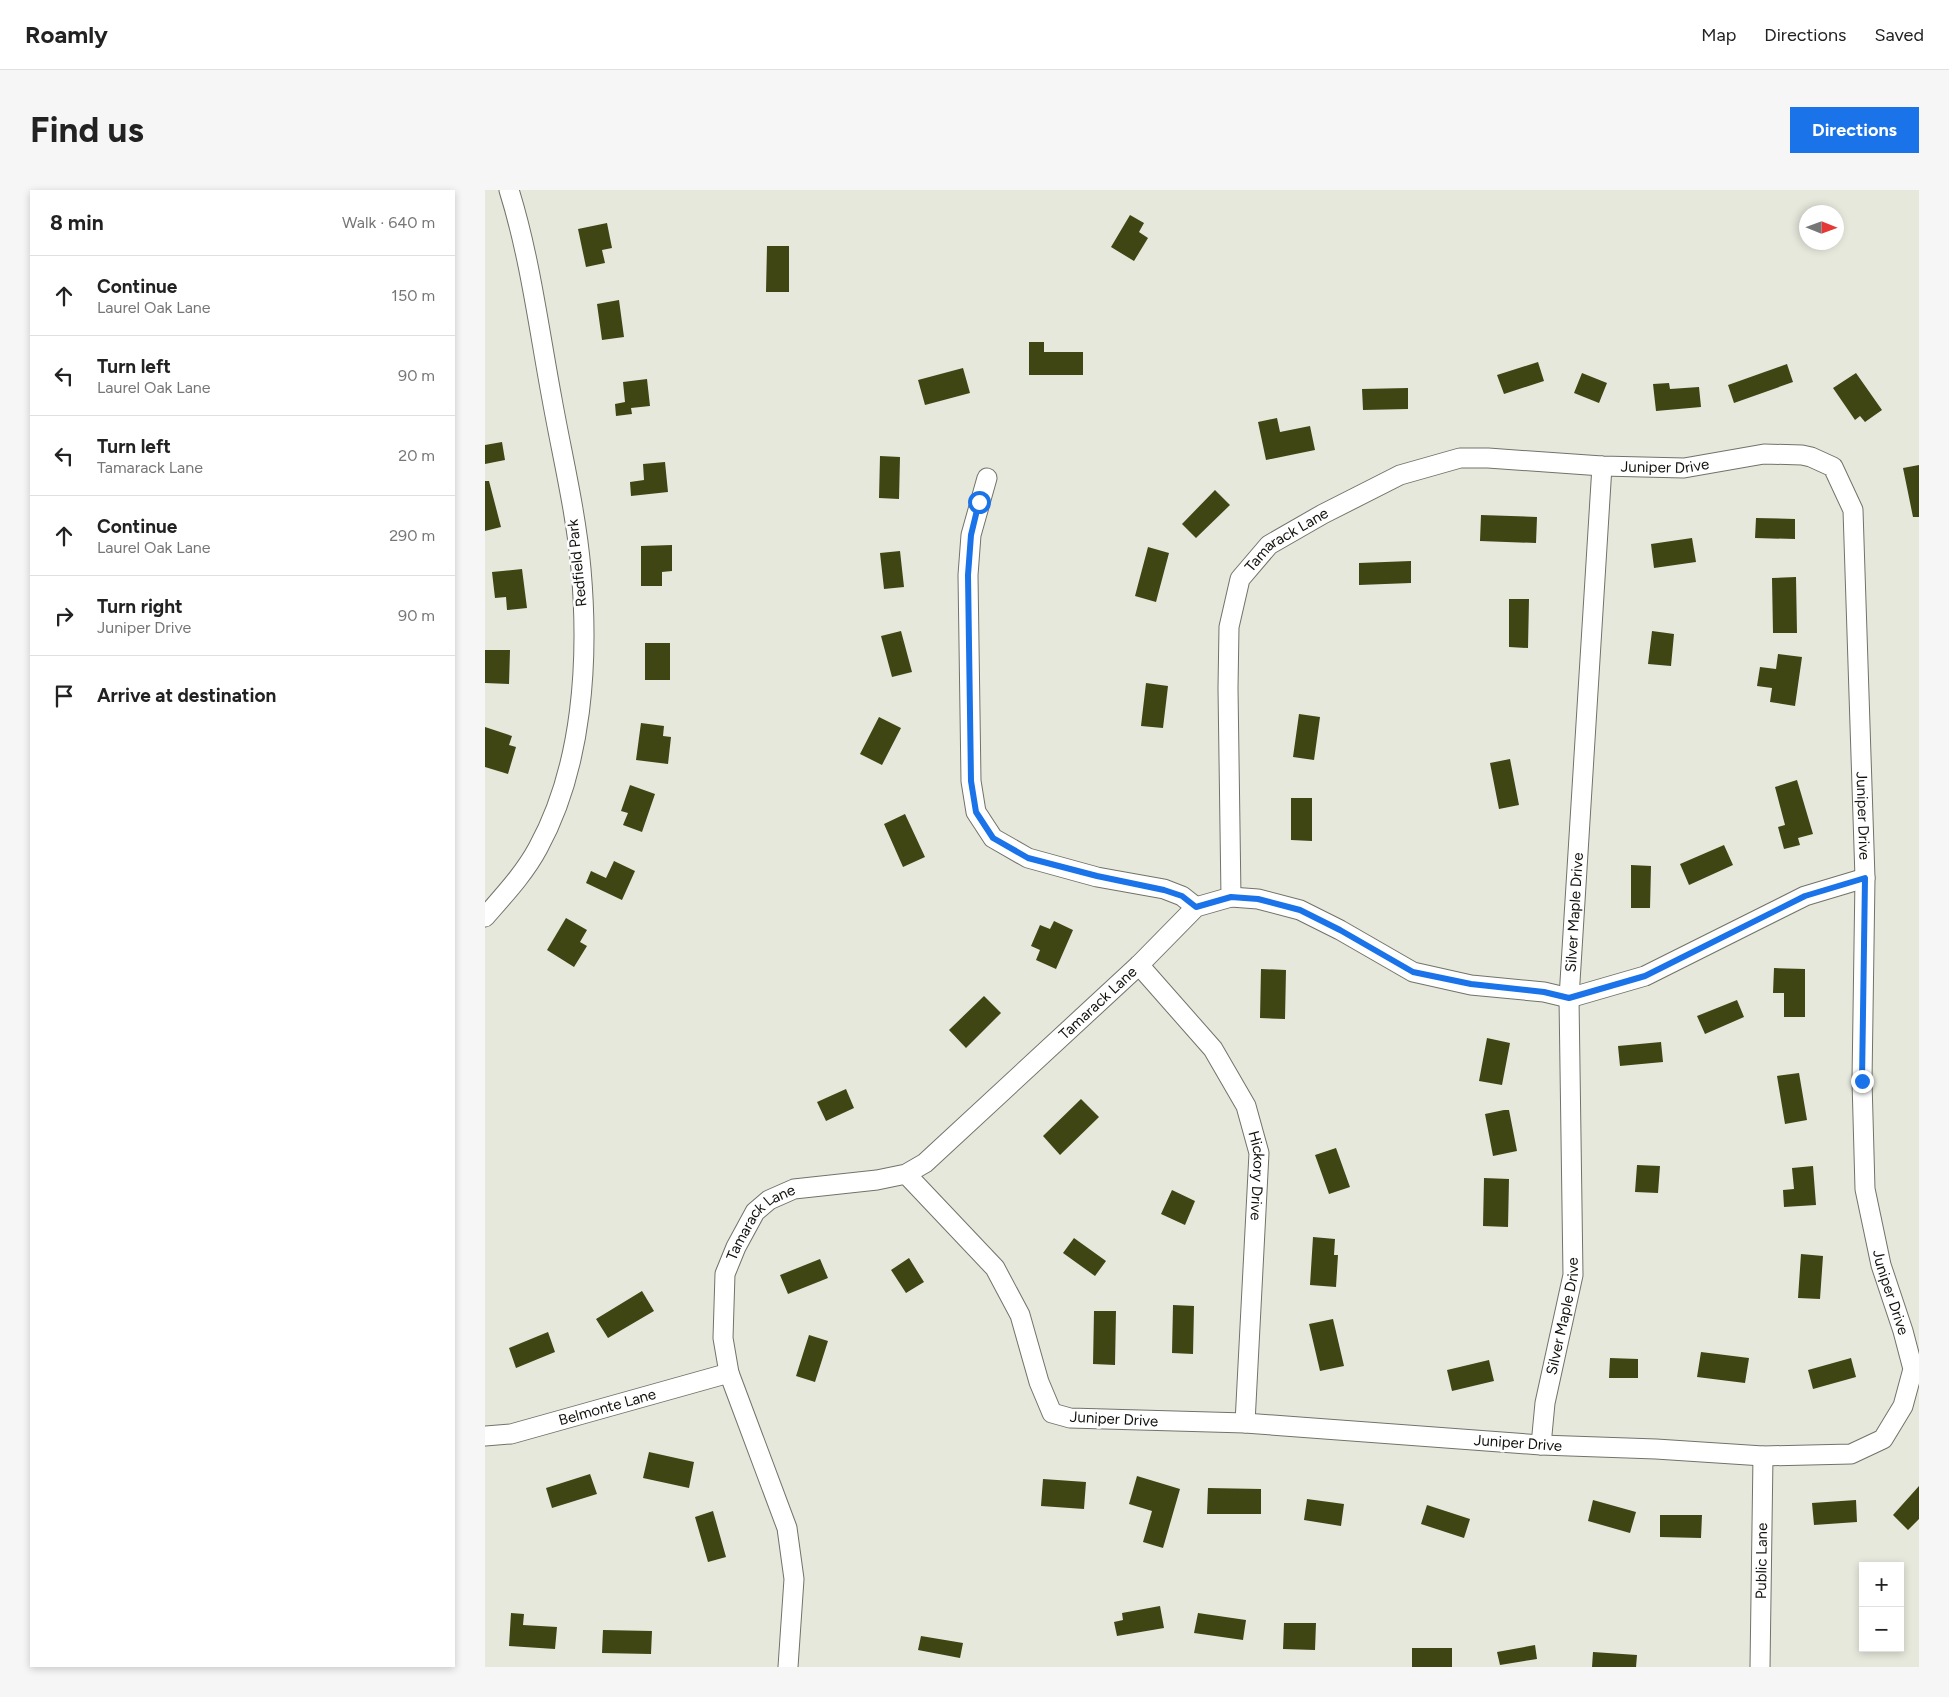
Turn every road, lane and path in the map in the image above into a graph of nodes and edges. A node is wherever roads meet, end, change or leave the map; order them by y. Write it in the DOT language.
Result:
graph roads {
  1 [pos="509,190"];
  2 [pos="1601,466"];
  3 [pos="987,478"];
  4 [pos="1865,878"];
  5 [pos="1231,897"];
  6 [pos="1196,907"];
  7 [pos="485,917"];
  8 [pos="1139,965"];
  9 [pos="1569,998"];
  10 [pos="906,1174"];
  11 [pos="729,1373"];
  12 [pos="1245,1423"];
  13 [pos="485,1436"];
  14 [pos="1541,1445"];
  15 [pos="1763,1456"];
  16 [pos="788,1667"];
  17 [pos="1760,1667"];
  1 -- 7 [label="street, Redfield Park"];
  2 -- 4 [label="street, Juniper Drive"];
  2 -- 5 [label="street, Tamarack Lane"];
  2 -- 9 [label="street, Silver Maple Drive"];
  3 -- 6 [label="street"];
  4 -- 9 [label="street"];
  4 -- 15 [label="street, Juniper Drive"];
  5 -- 6 [label="street, Tamarack Lane"];
  5 -- 9 [label="street"];
  6 -- 8 [label="street, Tamarack Lane"];
  8 -- 10 [label="street, Tamarack Lane"];
  8 -- 12 [label="street, Hickory Drive"];
  9 -- 14 [label="street, Silver Maple Drive"];
  10 -- 11 [label="street, Tamarack Lane"];
  10 -- 12 [label="street, Juniper Drive"];
  11 -- 13 [label="street, Belmonte Lane"];
  11 -- 16 [label="street, Tamarack Lane"];
  12 -- 14 [label="street, Juniper Drive"];
  14 -- 15 [label="street, Juniper Drive"];
  15 -- 17 [label="street, Public Lane"];
}
